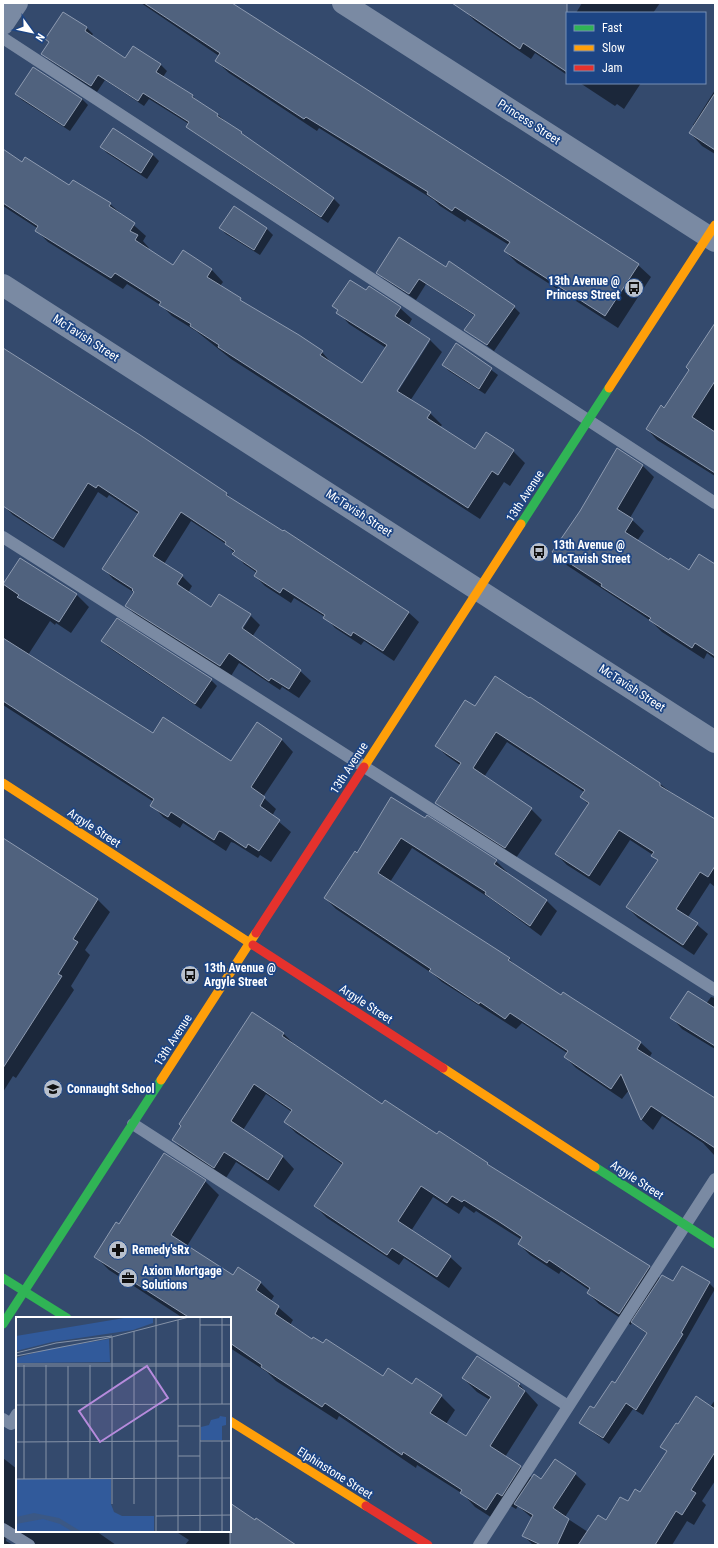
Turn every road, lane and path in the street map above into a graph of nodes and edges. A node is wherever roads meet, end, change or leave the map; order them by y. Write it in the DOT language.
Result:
graph roads {
  1 [pos="17,3"];
  2 [pos="343,3"];
  3 [pos="3,24"];
  4 [pos="3,38"];
  5 [pos="712,234"];
  6 [pos="3,285"];
  7 [pos="588,421"];
  8 [pos="715,503"];
  9 [pos="3,537"];
  10 [pos="479,589"];
  11 [pos="715,742"];
  12 [pos="364,768"];
  13 [pos="3,783"];
  14 [pos="250,943"];
  15 [pos="715,990"];
  16 [pos="132,1124"];
  17 [pos="715,1178"];
  18 [pos="685,1225"];
  19 [pos="715,1244"];
  20 [pos="3,1278"];
  21 [pos="24,1291"];
  22 [pos="65,1317"];
  23 [pos="3,1324"];
  24 [pos="568,1406"];
  25 [pos="16,1416"];
  26 [pos="3,1419"];
  27 [pos="231,1421"];
  28 [pos="3,1529"];
  29 [pos="28,1545"];
  30 [pos="428,1545"];
  31 [pos="479,1545"];
  1 -- 3 [label="street"];
  2 -- 5 [label="street, Princess Street"];
  4 -- 7 [label="lane"];
  5 -- 7 [label="street, 13th Avenue"];
  6 -- 10 [label="street, McTavish Street"];
  7 -- 8 [label="lane"];
  7 -- 10 [label="street, 13th Avenue"];
  9 -- 12 [label="lane"];
  10 -- 11 [label="street, McTavish Street"];
  10 -- 12 [label="street, 13th Avenue"];
  12 -- 14 [label="street, 13th Avenue"];
  12 -- 15 [label="lane"];
  13 -- 14 [label="street, Argyle Street"];
  14 -- 16 [label="street, 13th Avenue"];
  14 -- 18 [label="street, Argyle Street"];
  16 -- 21 [label="street, 13th Avenue"];
  16 -- 24 [label="lane"];
  17 -- 18 [label="lane"];
  18 -- 19 [label="street, Argyle Street"];
  18 -- 24 [label="lane"];
  20 -- 21 [label="street"];
  21 -- 22 [label="street"];
  21 -- 23 [label="street, 13th Avenue"];
  24 -- 31 [label="lane"];
  25 -- 26 [label="lane"];
  27 -- 30 [label="street, Elphinstone Street"];
  28 -- 29 [label="lane"];
}
